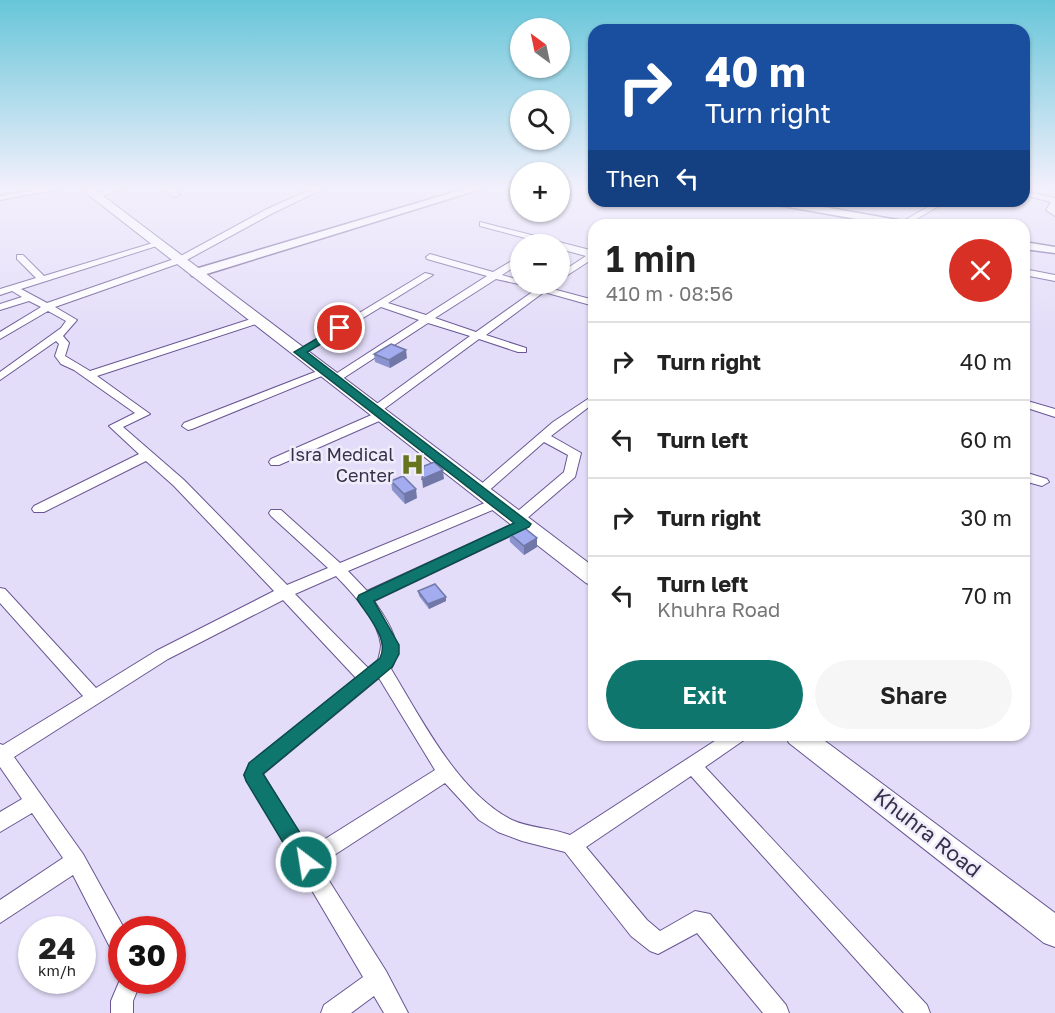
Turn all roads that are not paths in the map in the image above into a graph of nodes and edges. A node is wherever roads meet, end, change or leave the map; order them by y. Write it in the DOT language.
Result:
graph roads {
  1 [pos="149,236"];
  2 [pos="224,236"];
  3 [pos="318,236"];
  4 [pos="159,244"];
  5 [pos="1030,246"];
  6 [pos="570,248"];
  7 [pos="1055,250"];
  8 [pos="588,252"];
  9 [pos="20,257"];
  10 [pos="430,257"];
  11 [pos="588,258"];
  12 [pos="180,260"];
  13 [pos="510,266"];
  14 [pos="570,270"];
  15 [pos="196,273"];
  16 [pos="428,275"];
  17 [pos="1030,275"];
  18 [pos="494,276"];
  19 [pos="1055,278"];
  20 [pos="42,279"];
  21 [pos="510,280"];
  22 [pos="13,288"];
  23 [pos="0,292"];
  24 [pos="534,294"];
  25 [pos="568,294"];
  26 [pos="31,297"];
  27 [pos="588,301"];
  28 [pos="381,304"];
  29 [pos="49,306"];
  30 [pos="0,308"];
  31 [pos="258,320"];
  32 [pos="430,320"];
  33 [pos="0,336"];
  34 [pos="57,336"];
  35 [pos="478,336"];
  36 [pos="522,350"];
  37 [pos="300,352"];
  38 [pos="89,375"];
  39 [pos="330,375"];
  40 [pos="0,377"];
  41 [pos="588,403"];
  42 [pos="1030,405"];
  43 [pos="379,413"];
  44 [pos="1055,413"];
  45 [pos="188,426"];
  46 [pos="543,437"];
  47 [pos="148,455"];
  48 [pos="275,462"];
  49 [pos="1030,478"];
  50 [pos="1042,482"];
  51 [pos="480,491"];
  52 [pos="497,503"];
  53 [pos="39,509"];
  54 [pos="276,513"];
  55 [pos="521,522"];
  56 [pos="338,569"];
  57 [pos="588,573"];
  58 [pos="285,592"];
  59 [pos="0,593"];
  60 [pos="364,599"];
  61 [pos="374,673"];
  62 [pos="94,698"];
  63 [pos="729,741"];
  64 [pos="806,741"];
  65 [pos="1,754"];
  66 [pos="692,765"];
  67 [pos="447,772"];
  68 [pos="35,801"];
  69 [pos="0,823"];
  70 [pos="572,845"];
  71 [pos="76,861"];
  72 [pos="306,862"];
  73 [pos="0,912"];
  74 [pos="108,921"];
  75 [pos="1055,932"];
  76 [pos="378,979"];
  77 [pos="125,994"];
  78 [pos="122,1013"];
  79 [pos="332,1013"];
  80 [pos="398,1013"];
  81 [pos="778,1013"];
  82 [pos="919,1013"];
  1 -- 4 [label="main road"];
  2 -- 12 [label="street"];
  3 -- 15 [label="street"];
  4 -- 12 [label="main road"];
  4 -- 20 [label="street"];
  5 -- 7 [label="street"];
  6 -- 8 [label="street"];
  9 -- 20 [label="street"];
  10 -- 18 [label="street"];
  11 -- 14 [label="street"];
  12 -- 15 [label="main road"];
  12 -- 29 [label="street"];
  13 -- 18 [label="street"];
  15 -- 31 [label="main road"];
  16 -- 28 [label="street"];
  17 -- 19 [label="street"];
  18 -- 21 [label="street"];
  18 -- 32 [label="street"];
  20 -- 22 [label="street"];
  22 -- 23 [label="street"];
  22 -- 26 [label="street"];
  24 -- 35 [label="street"];
  25 -- 27 [label="street"];
  26 -- 29 [label="street"];
  26 -- 30 [label="street"];
  28 -- 32 [label="street"];
  28 -- 37 [label="street"];
  29 -- 33 [label="street"];
  29 -- 34 [label="street"];
  31 -- 37 [label="main road"];
  31 -- 38 [label="street"];
  32 -- 35 [label="street"];
  32 -- 39 [label="street"];
  34 -- 38 [label="street"];
  34 -- 40 [label="street"];
  35 -- 36 [label="street"];
  35 -- 43 [label="street"];
  37 -- 39 [label="main road"];
  38 -- 47 [label="street"];
  39 -- 43 [label="main road"];
  39 -- 45 [label="street"];
  41 -- 46 [label="street"];
  42 -- 44 [label="street"];
  43 -- 48 [label="street"];
  43 -- 51 [label="main road"];
  46 -- 51 [label="street"];
  46 -- 55 [label="street"];
  47 -- 53 [label="street"];
  47 -- 58 [label="street"];
  49 -- 50 [label="street"];
  51 -- 52 [label="main road"];
  52 -- 55 [label="main road"];
  52 -- 56 [label="street"];
  54 -- 56 [label="street"];
  55 -- 57 [label="main road"];
  55 -- 60 [label="street"];
  56 -- 58 [label="street"];
  56 -- 60 [label="street"];
  58 -- 61 [label="street"];
  58 -- 62 [label="street"];
  59 -- 62 [label="street"];
  60 -- 61 [label="street"];
  61 -- 67 [label="street"];
  61 -- 72 [label="street"];
  62 -- 65 [label="street"];
  63 -- 66 [label="street"];
  64 -- 75 [label="main road, Khuhra Road"];
  65 -- 68 [label="street"];
  66 -- 70 [label="street"];
  66 -- 82 [label="street"];
  67 -- 70 [label="street"];
  67 -- 72 [label="street"];
  68 -- 69 [label="street"];
  68 -- 71 [label="street"];
  70 -- 81 [label="street"];
  71 -- 73 [label="street"];
  71 -- 74 [label="street"];
  72 -- 76 [label="street"];
  76 -- 79 [label="street"];
  76 -- 80 [label="street"];
  77 -- 78 [label="street"];
}
